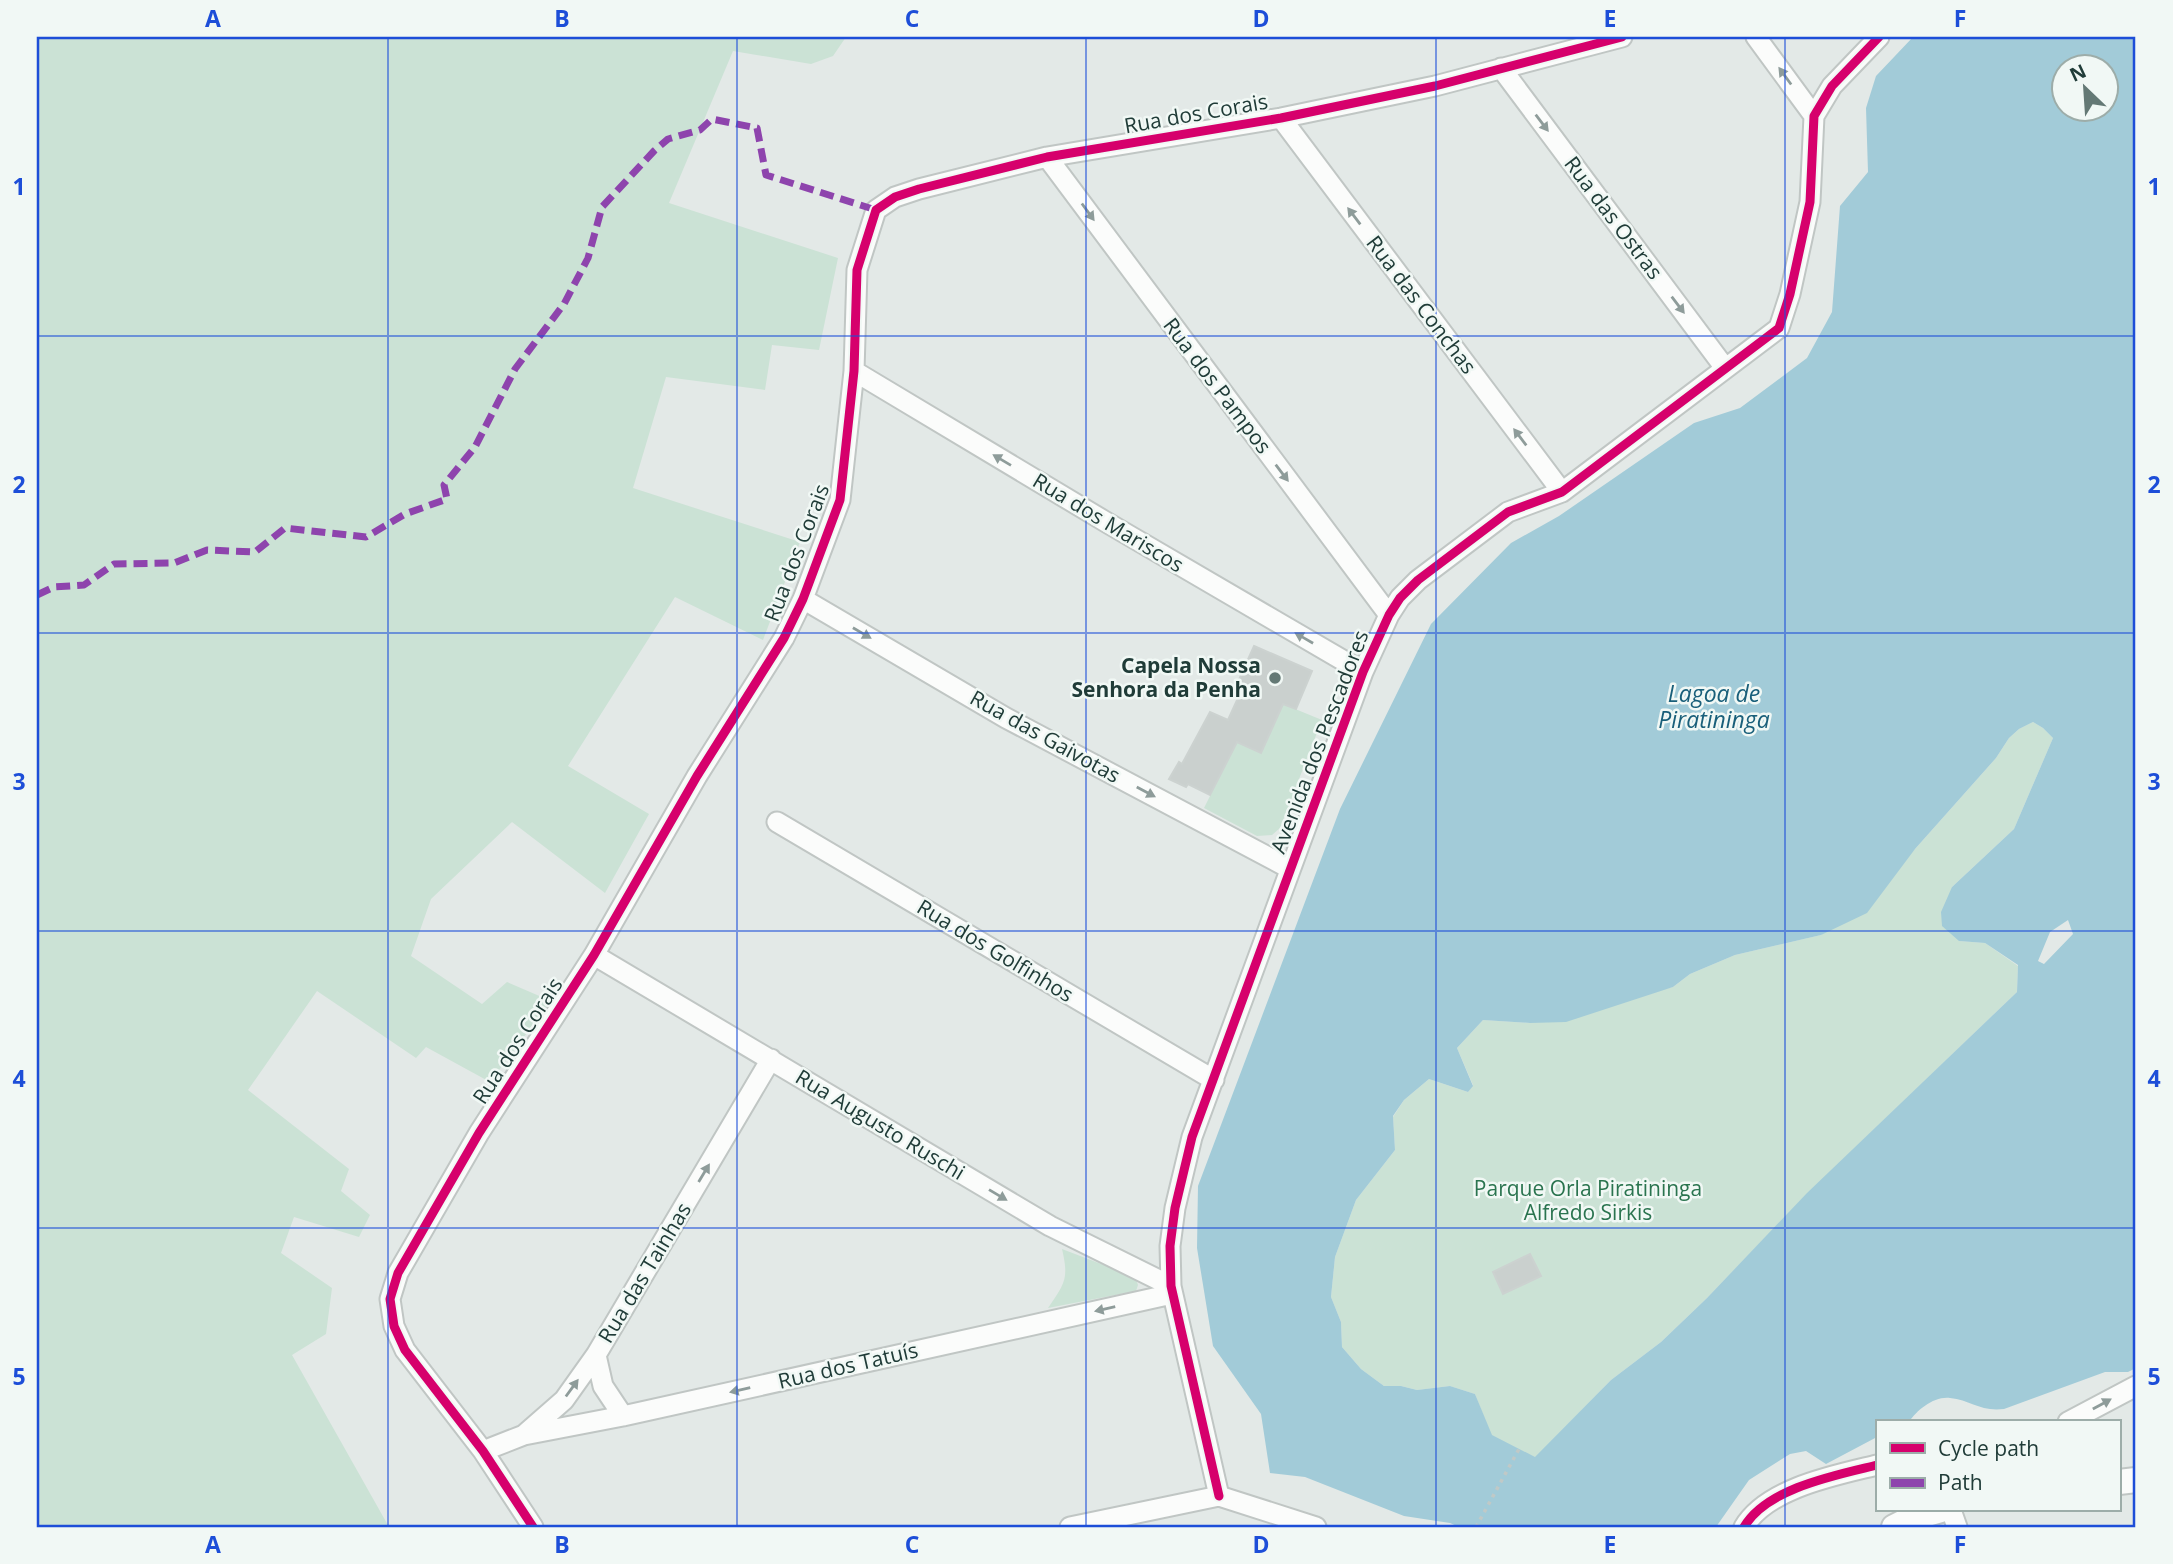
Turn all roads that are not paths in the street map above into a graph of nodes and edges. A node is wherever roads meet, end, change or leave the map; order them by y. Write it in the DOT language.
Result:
graph roads {
  1 [pos="1622,37"];
  2 [pos="1756,37"];
  3 [pos="1879,37"];
  4 [pos="1501,68"];
  5 [pos="1814,116"];
  6 [pos="1281,118"];
  7 [pos="1047,157"];
  8 [pos="1725,368"];
  9 [pos="854,370"];
  10 [pos="1562,492"];
  11 [pos="803,599"];
  12 [pos="1389,615"];
  13 [pos="1363,672"];
  14 [pos="777,822"];
  15 [pos="1289,868"];
  16 [pos="594,955"];
  17 [pos="771,1059"];
  18 [pos="1214,1080"];
  19 [pos="1171,1290"];
  20 [pos="596,1355"];
  21 [pos="2136,1385"];
  22 [pos="623,1416"];
  23 [pos="2072,1420"];
  24 [pos="524,1436"];
  25 [pos="483,1451"];
  26 [pos="1876,1465"];
  27 [pos="1219,1496"];
  28 [pos="1934,1512"];
  29 [pos="533,1527"];
  30 [pos="1070,1527"];
  31 [pos="1316,1527"];
  32 [pos="1744,1527"];
  33 [pos="1894,1527"];
  1 -- 4 [label="street, Rua dos Corais"];
  5 -- 2 [label="street, one-way"];
  3 -- 5 [label="street, Avenida dos Pescadores"];
  4 -- 6 [label="street, Rua dos Corais"];
  4 -- 8 [label="street, Rua das Ostras, one-way"];
  5 -- 8 [label="street, Avenida dos Pescadores"];
  6 -- 7 [label="street, Rua dos Corais"];
  10 -- 6 [label="street, Rua das Conchas, one-way"];
  7 -- 9 [label="street, Rua dos Corais"];
  7 -- 12 [label="street, Rua dos Pampos, one-way"];
  8 -- 10 [label="street, Avenida dos Pescadores"];
  9 -- 11 [label="street, Rua dos Corais"];
  13 -- 9 [label="street, Rua dos Mariscos, one-way"];
  10 -- 12 [label="street, Avenida dos Pescadores"];
  11 -- 15 [label="street, Rua das Gaivotas, one-way"];
  11 -- 16 [label="street, Rua dos Corais"];
  12 -- 13 [label="street, Avenida dos Pescadores"];
  13 -- 15 [label="street, Avenida dos Pescadores"];
  14 -- 18 [label="street, Rua dos Golfinhos"];
  15 -- 18 [label="street, Avenida dos Pescadores"];
  16 -- 17 [label="street, Rua Augusto Ruschi"];
  16 -- 25 [label="street, Rua dos Corais"];
  17 -- 19 [label="street, Rua Augusto Ruschi, one-way"];
  20 -- 17 [label="street, Rua das Tainhas, one-way"];
  18 -- 19 [label="street, Avenida dos Pescadores"];
  19 -- 22 [label="street, Rua dos Tatuís, one-way"];
  19 -- 27 [label="street, Avenida dos Pescadores"];
  20 -- 22 [label="street"];
  24 -- 20 [label="street, Rua das Tainhas, one-way"];
  23 -- 21 [label="street, one-way"];
  22 -- 24 [label="street, Rua dos Tatuís"];
  24 -- 25 [label="street, Rua das Tainhas"];
  25 -- 29 [label="street, Rua dos Corais"];
  26 -- 32 [label="street"];
  27 -- 30 [label="street"];
  27 -- 31 [label="street"];
  28 -- 33 [label="street"];
}
